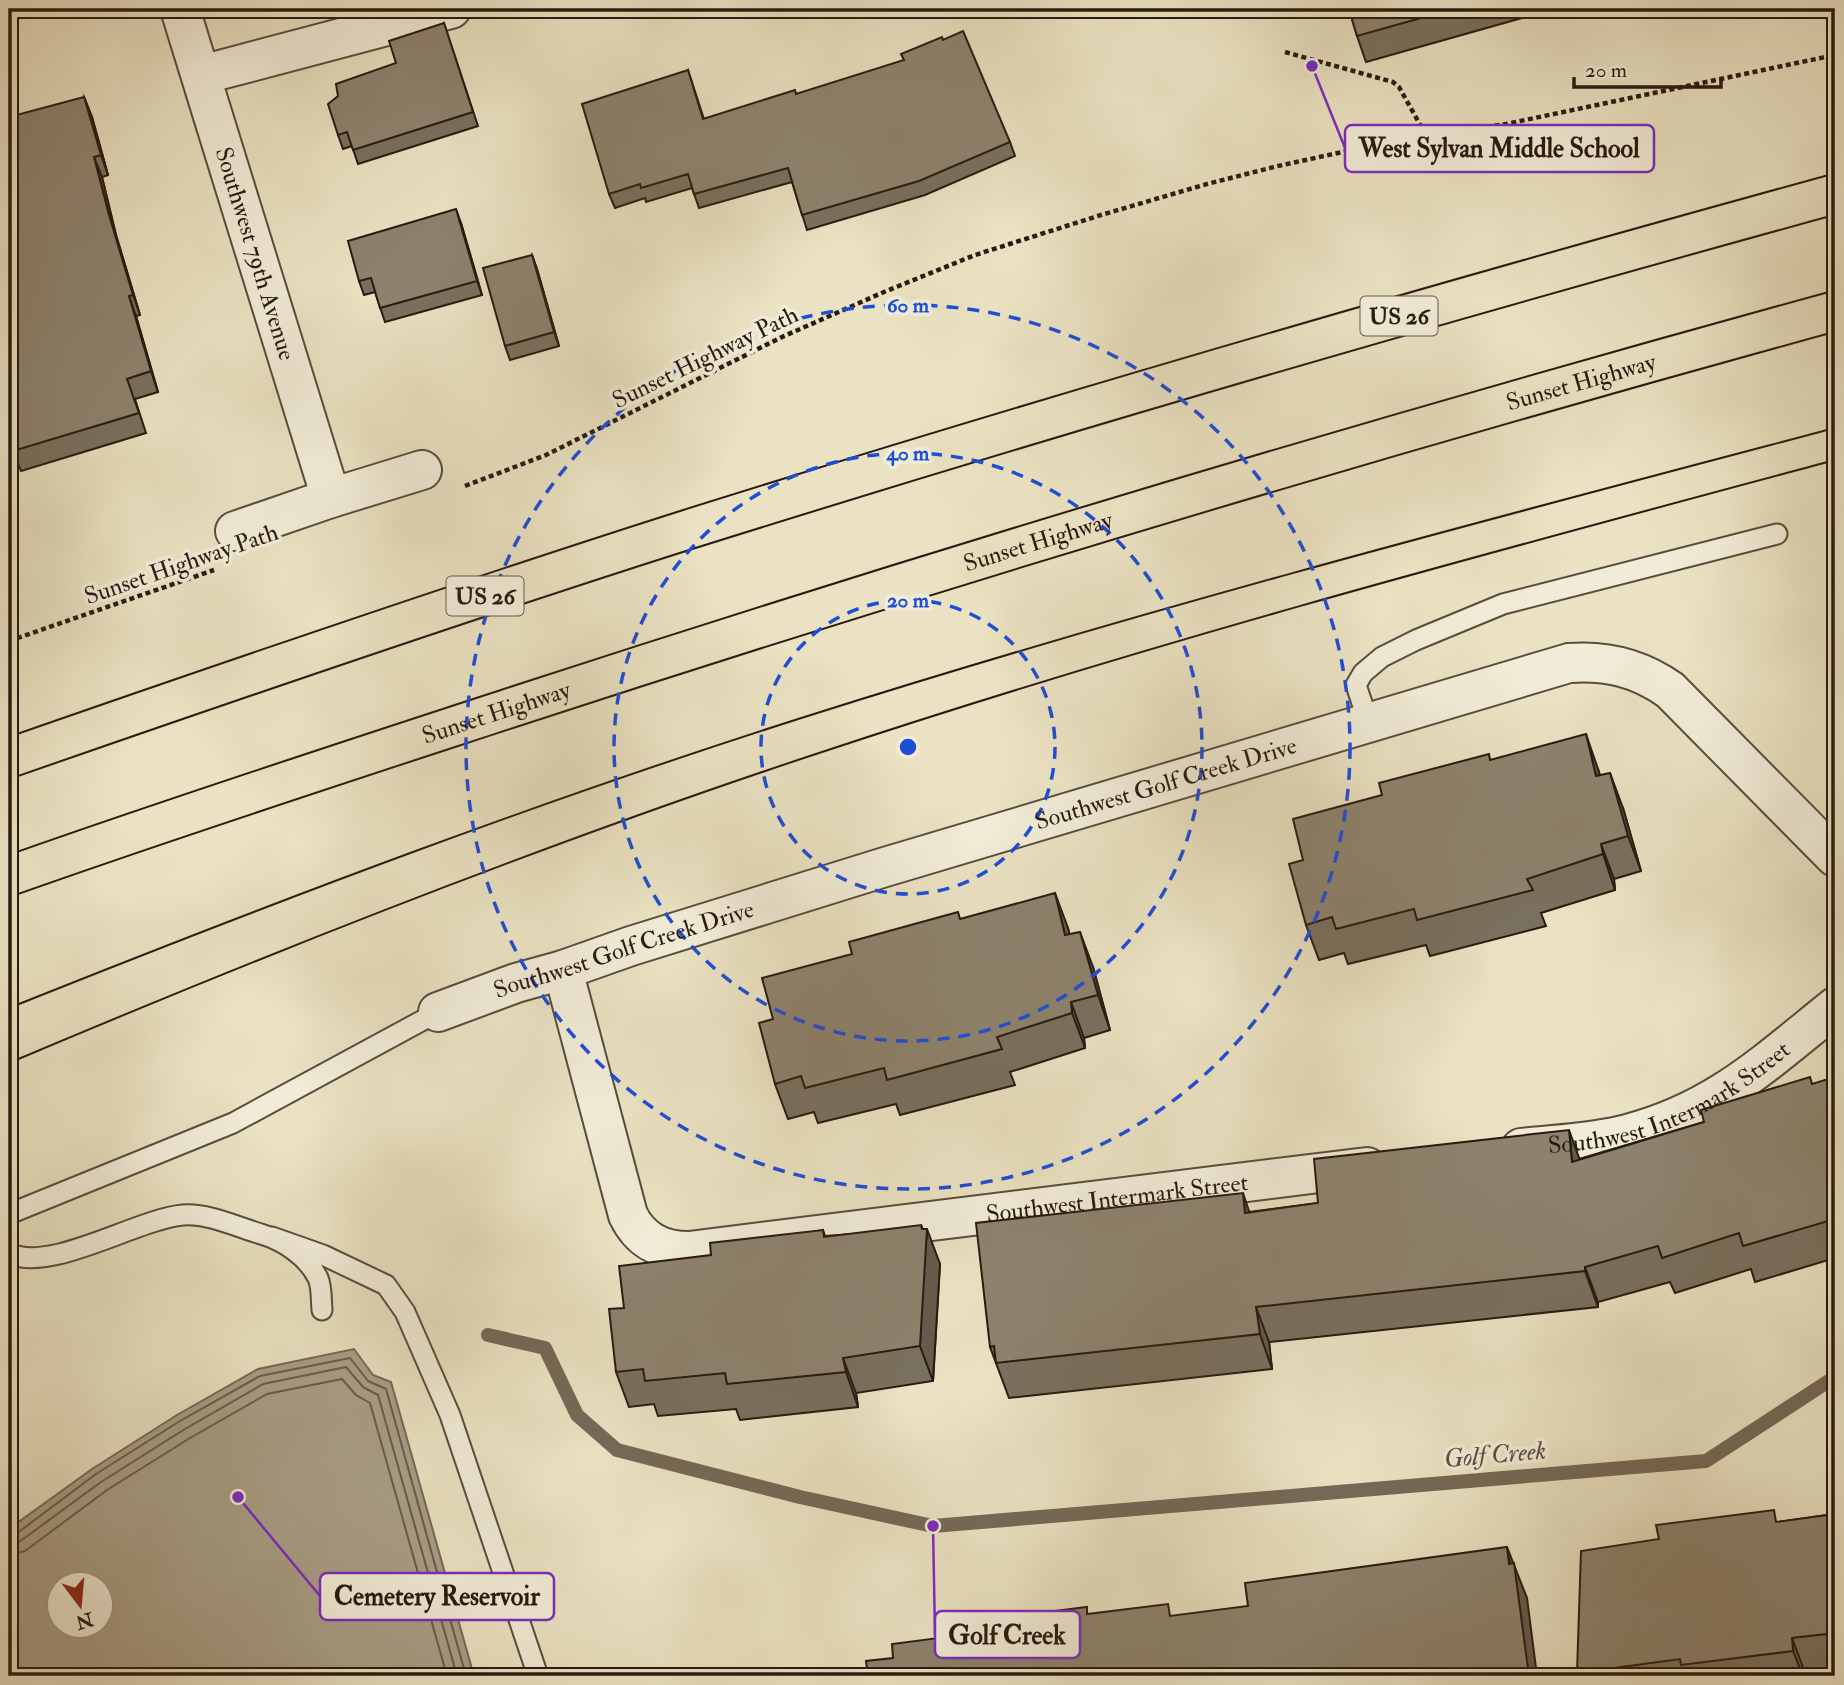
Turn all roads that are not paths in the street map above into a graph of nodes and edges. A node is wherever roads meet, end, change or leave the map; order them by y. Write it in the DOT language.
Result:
graph roads {
  1 [pos="180,9"];
  2 [pos="451,9"];
  3 [pos="201,75"];
  4 [pos="1835,194"];
  5 [pos="1835,311"];
  6 [pos="422,470"];
  7 [pos="331,498"];
  8 [pos="1777,534"];
  9 [pos="229,549"];
  10 [pos="1368,721"];
  11 [pos="9,758"];
  12 [pos="1835,857"];
  13 [pos="9,876"];
  14 [pos="563,970"];
  15 [pos="1835,1007"];
  16 [pos="438,1012"];
  17 [pos="1493,1151"];
  18 [pos="1396,1163"];
  19 [pos="9,1214"];
  20 [pos="272,1237"];
  21 [pos="9,1253"];
  22 [pos="322,1310"];
  23 [pos="538,1676"];
  1 -- 3 [label="street, Southwest 79th Avenue"];
  2 -- 3 [label="street"];
  3 -- 7 [label="street, Southwest 79th Avenue"];
  4 -- 11 [label="highway, US 26"];
  5 -- 13 [label="highway, Sunset Highway"];
  6 -- 7 [label="street"];
  7 -- 9 [label="street"];
  8 -- 10 [label="lane"];
  10 -- 12 [label="street, Southwest Golf Creek Drive"];
  10 -- 14 [label="street, Southwest Golf Creek Drive"];
  14 -- 16 [label="street, Southwest Golf Creek Drive"];
  14 -- 18 [label="street, Southwest Intermark Street"];
  15 -- 17 [label="street, Southwest Intermark Street"];
  16 -- 19 [label="lane"];
  20 -- 21 [label="lane"];
  20 -- 22 [label="lane"];
  20 -- 23 [label="lane"];
}
